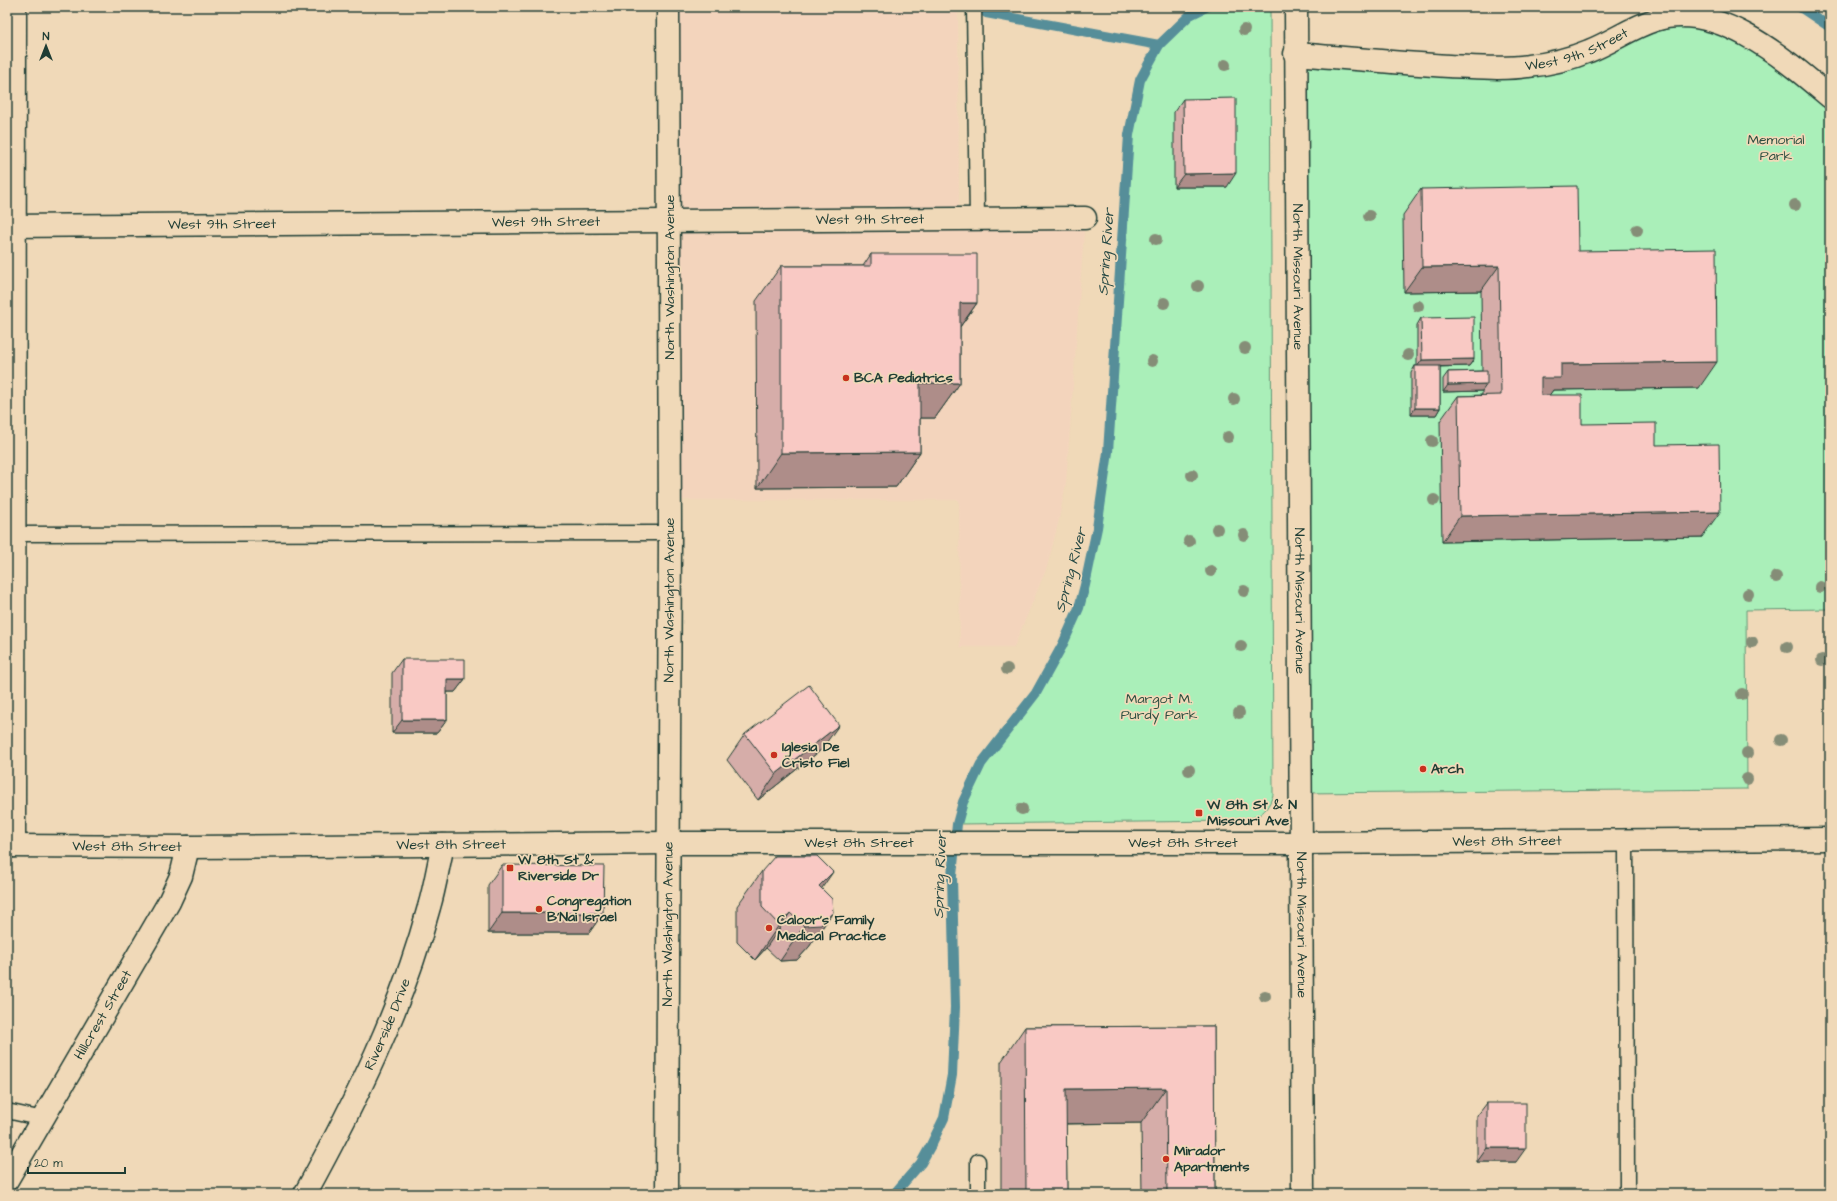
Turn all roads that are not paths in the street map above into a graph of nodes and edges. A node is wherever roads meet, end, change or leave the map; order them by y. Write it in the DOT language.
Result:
graph roads {
  1 [pos="15,7"];
  2 [pos="668,7"];
  3 [pos="974,7"];
  4 [pos="1296,10"];
  5 [pos="1295,54"];
  6 [pos="1830,97"];
  7 [pos="977,218"];
  8 [pos="1085,218"];
  9 [pos="670,221"];
  10 [pos="11,226"];
  11 [pos="670,533"];
  12 [pos="11,534"];
  13 [pos="1830,839"];
  14 [pos="1626,841"];
  15 [pos="669,843"];
  16 [pos="1302,843"];
  17 [pos="443,845"];
  18 [pos="10,846"];
  19 [pos="188,846"];
  20 [pos="7,1111"];
  21 [pos="43,1119"];
  22 [pos="978,1160"];
  23 [pos="7,1180"];
  24 [pos="305,1194"];
  25 [pos="667,1194"];
  26 [pos="978,1194"];
  27 [pos="1303,1194"];
  28 [pos="1627,1194"];
  1 -- 10 [label="street"];
  2 -- 9 [label="street, North Washington Avenue"];
  3 -- 7 [label="lane"];
  4 -- 5 [label="street, North Missouri Avenue"];
  5 -- 6 [label="street, West 9th Street"];
  5 -- 16 [label="street, North Missouri Avenue"];
  7 -- 8 [label="street, West 9th Street"];
  7 -- 9 [label="street, West 9th Street"];
  9 -- 10 [label="street, West 9th Street"];
  9 -- 11 [label="street, North Washington Avenue"];
  10 -- 12 [label="street"];
  11 -- 12 [label="lane"];
  11 -- 15 [label="street, North Washington Avenue"];
  12 -- 18 [label="street"];
  13 -- 14 [label="street, West 8th Street"];
  14 -- 16 [label="street, West 8th Street"];
  14 -- 28 [label="lane"];
  15 -- 16 [label="street, West 8th Street"];
  15 -- 17 [label="street, West 8th Street"];
  15 -- 25 [label="street, North Washington Avenue"];
  16 -- 27 [label="street, North Missouri Avenue"];
  17 -- 19 [label="street, West 8th Street"];
  17 -- 24 [label="street, Riverside Drive"];
  18 -- 19 [label="street, West 8th Street"];
  19 -- 21 [label="street, Hillcrest Street"];
  20 -- 21 [label="lane"];
  21 -- 23 [label="street, Hillcrest Street"];
  22 -- 26 [label="lane"];
}
